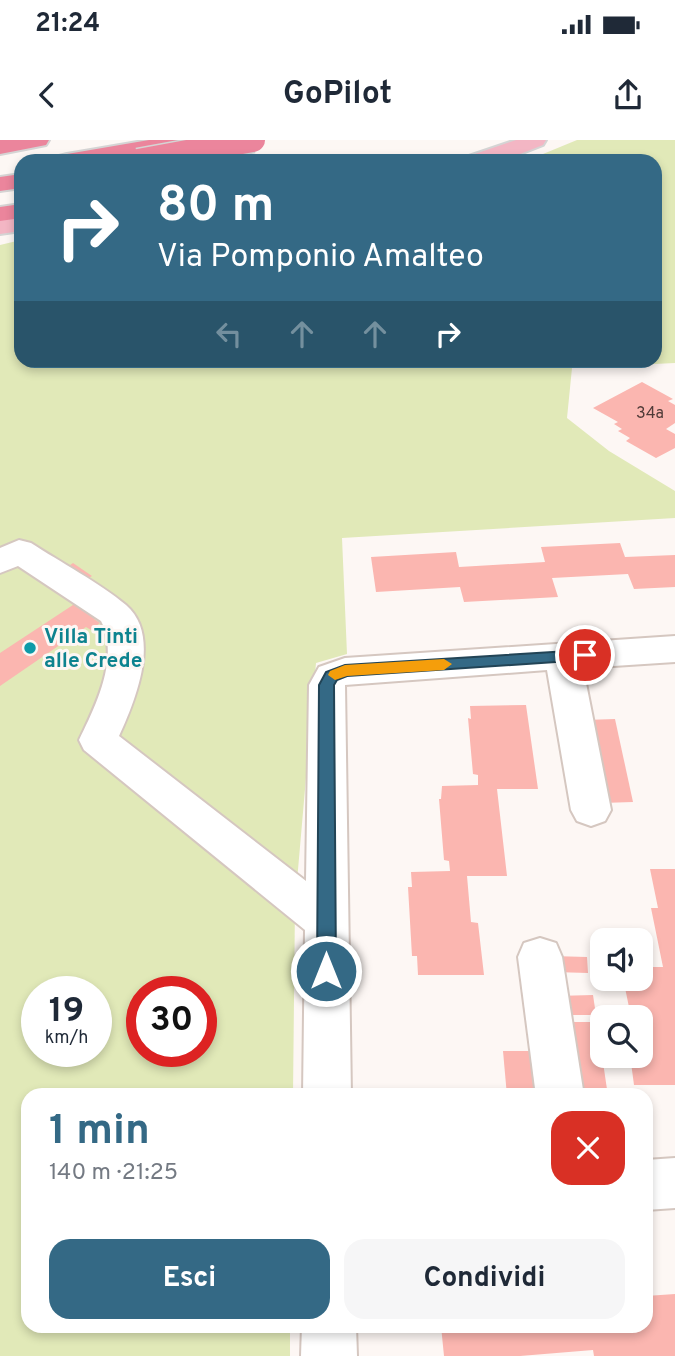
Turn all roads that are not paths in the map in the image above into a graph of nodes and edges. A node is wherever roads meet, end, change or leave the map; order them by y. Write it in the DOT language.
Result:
graph roads {
  1 [pos="38,140"];
  2 [pos="186,140"];
  3 [pos="192,140"];
  4 [pos="253,140"];
  5 [pos="515,140"];
  6 [pos="535,140"];
  7 [pos="0,147"];
  8 [pos="107,154"];
  9 [pos="176,154"];
  10 [pos="207,154"];
  11 [pos="486,154"];
  12 [pos="496,154"];
  13 [pos="0,562"];
  14 [pos="675,649"];
  15 [pos="563,657"];
  16 [pos="591,810"];
  17 [pos="326,921"];
  18 [pos="540,957"];
  19 [pos="327,1088"];
  20 [pos="558,1088"];
  21 [pos="675,1183"];
  22 [pos="653,1185"];
  23 [pos="329,1333"];
  24 [pos="329,1356"];
  1 -- 7 [label="highway"];
  2 -- 8 [label="highway"];
  3 -- 10 [label="main road"];
  4 -- 9 [label="highway, bridge"];
  5 -- 11 [label="main road"];
  6 -- 12 [label="main road"];
  13 -- 17 [label="street"];
  14 -- 15 [label="street"];
  15 -- 16 [label="street"];
  15 -- 17 [label="street"];
  17 -- 19 [label="street"];
  18 -- 20 [label="street"];
  21 -- 22 [label="street"];
  23 -- 24 [label="street"];
}
